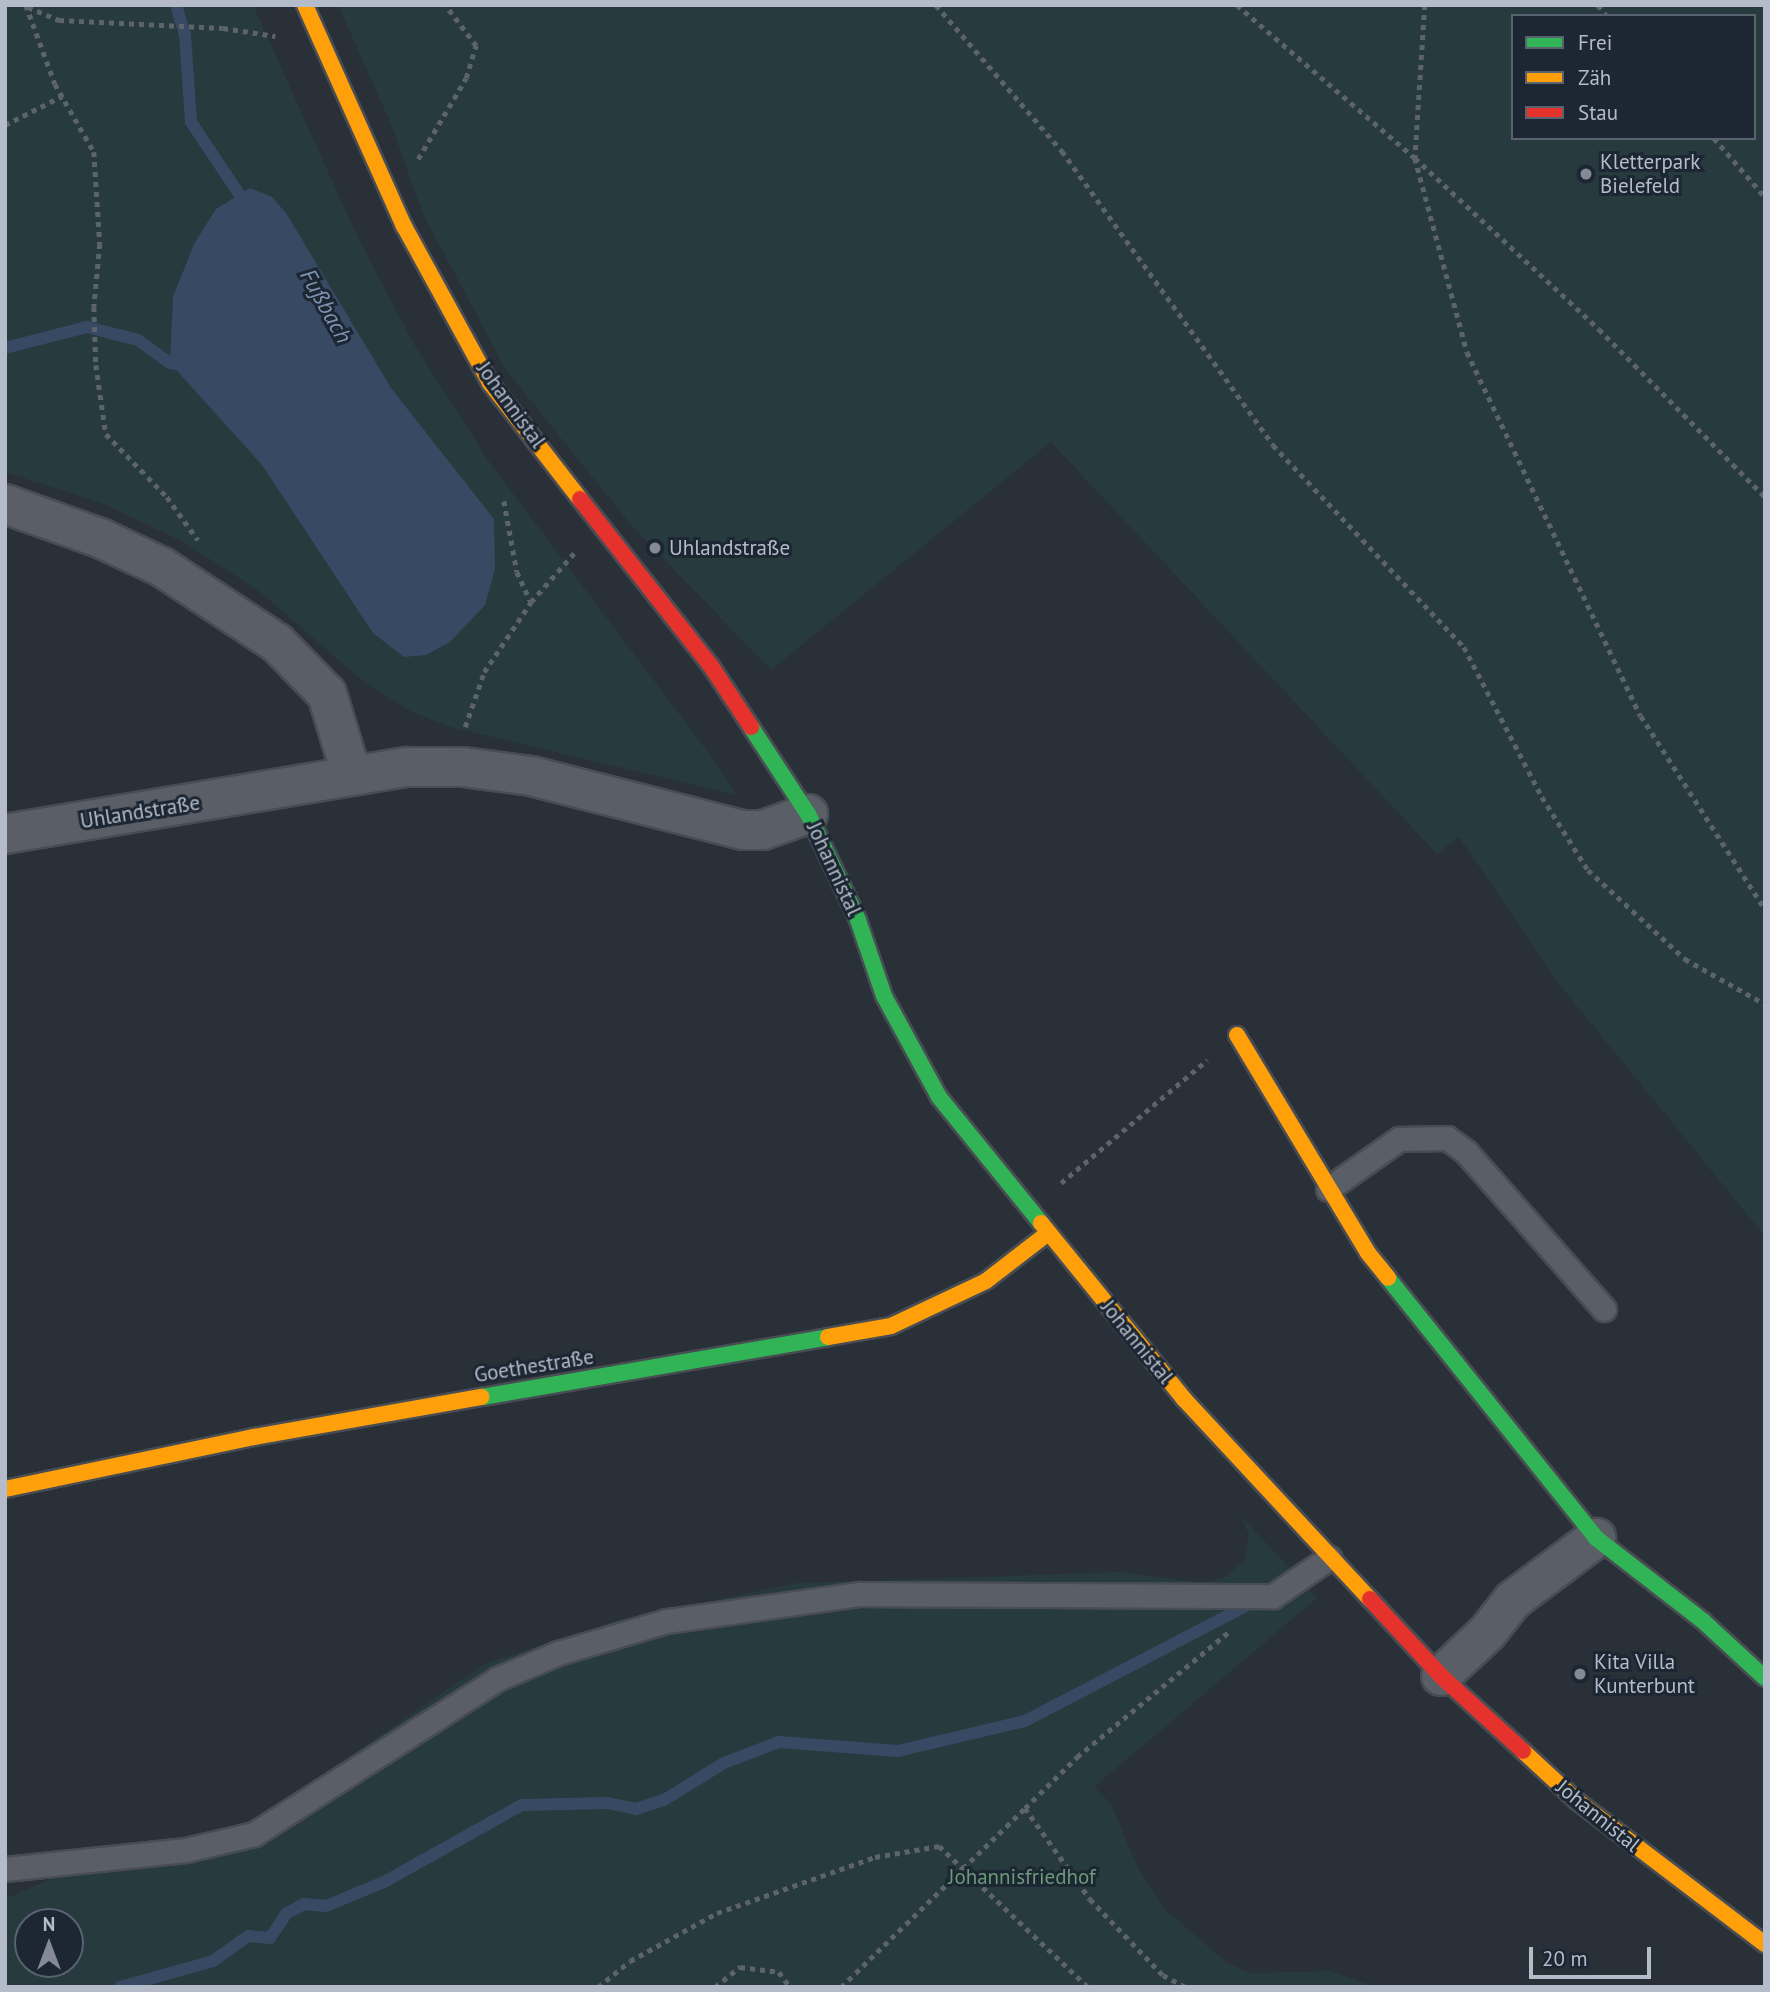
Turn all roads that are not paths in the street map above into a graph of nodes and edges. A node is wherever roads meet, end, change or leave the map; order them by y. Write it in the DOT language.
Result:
graph roads {
  1 [pos="305,5"];
  2 [pos="5,504"];
  3 [pos="351,774"];
  4 [pos="808,814"];
  5 [pos="5,834"];
  6 [pos="1237,1035"];
  7 [pos="1328,1189"];
  8 [pos="1048,1233"];
  9 [pos="1604,1309"];
  10 [pos="5,1489"];
  11 [pos="1595,1538"];
  12 [pos="1329,1558"];
  13 [pos="1441,1675"];
  14 [pos="1765,1678"];
  15 [pos="5,1869"];
  16 [pos="1765,1944"];
  1 -- 4 [label="main road, Johannistal"];
  2 -- 3 [label="street"];
  3 -- 4 [label="street, Uhlandstraße"];
  3 -- 5 [label="street, Uhlandstraße"];
  4 -- 8 [label="main road, Johannistal"];
  6 -- 7 [label="main road"];
  7 -- 9 [label="lane"];
  7 -- 11 [label="main road"];
  8 -- 10 [label="main road, Goethestraße"];
  8 -- 12 [label="main road, Johannistal"];
  11 -- 13 [label="street"];
  11 -- 14 [label="main road"];
  12 -- 13 [label="main road, Johannistal"];
  12 -- 15 [label="lane"];
  13 -- 16 [label="main road, Johannistal"];
}
